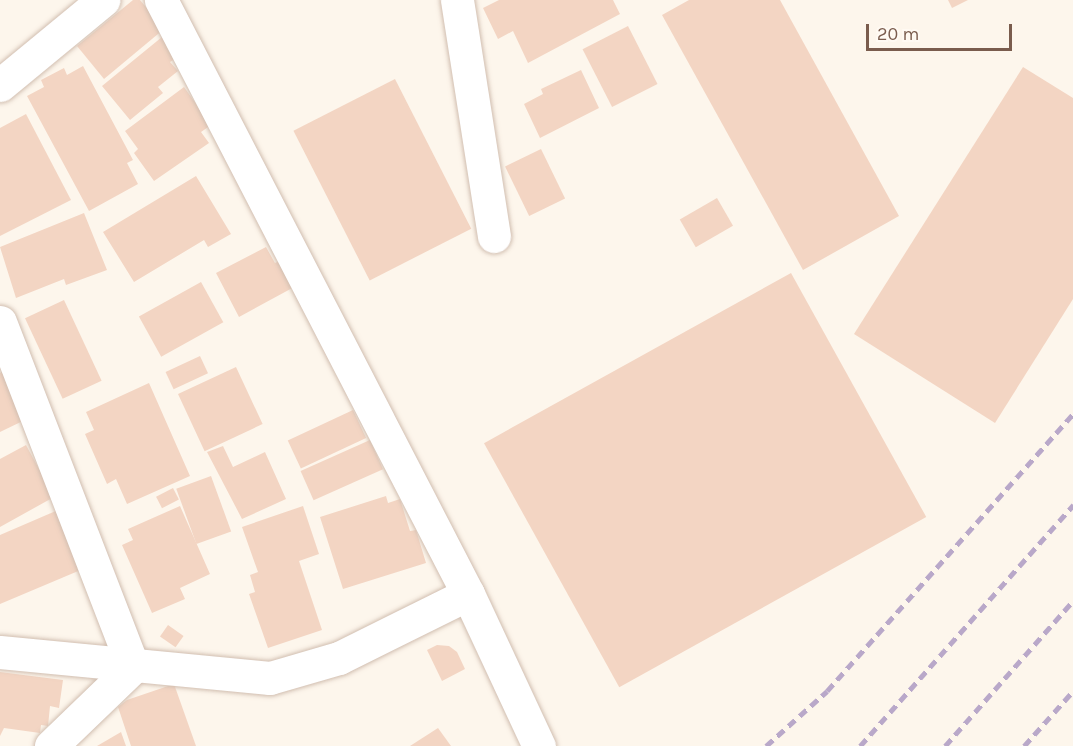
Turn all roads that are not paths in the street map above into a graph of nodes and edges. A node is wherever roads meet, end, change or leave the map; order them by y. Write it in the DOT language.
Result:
graph roads {
  1 [pos="103,0"];
  2 [pos="161,0"];
  3 [pos="457,0"];
  4 [pos="1,82"];
  5 [pos="494,236"];
  6 [pos="0,322"];
  7 [pos="468,594"];
  8 [pos="0,652"];
  9 [pos="134,667"];
  10 [pos="51,746"];
  11 [pos="538,746"];
  1 -- 4 [label="street"];
  2 -- 7 [label="street"];
  3 -- 5 [label="street"];
  6 -- 9 [label="street"];
  7 -- 9 [label="street"];
  7 -- 11 [label="street"];
  8 -- 9 [label="street"];
  9 -- 10 [label="street"];
}
